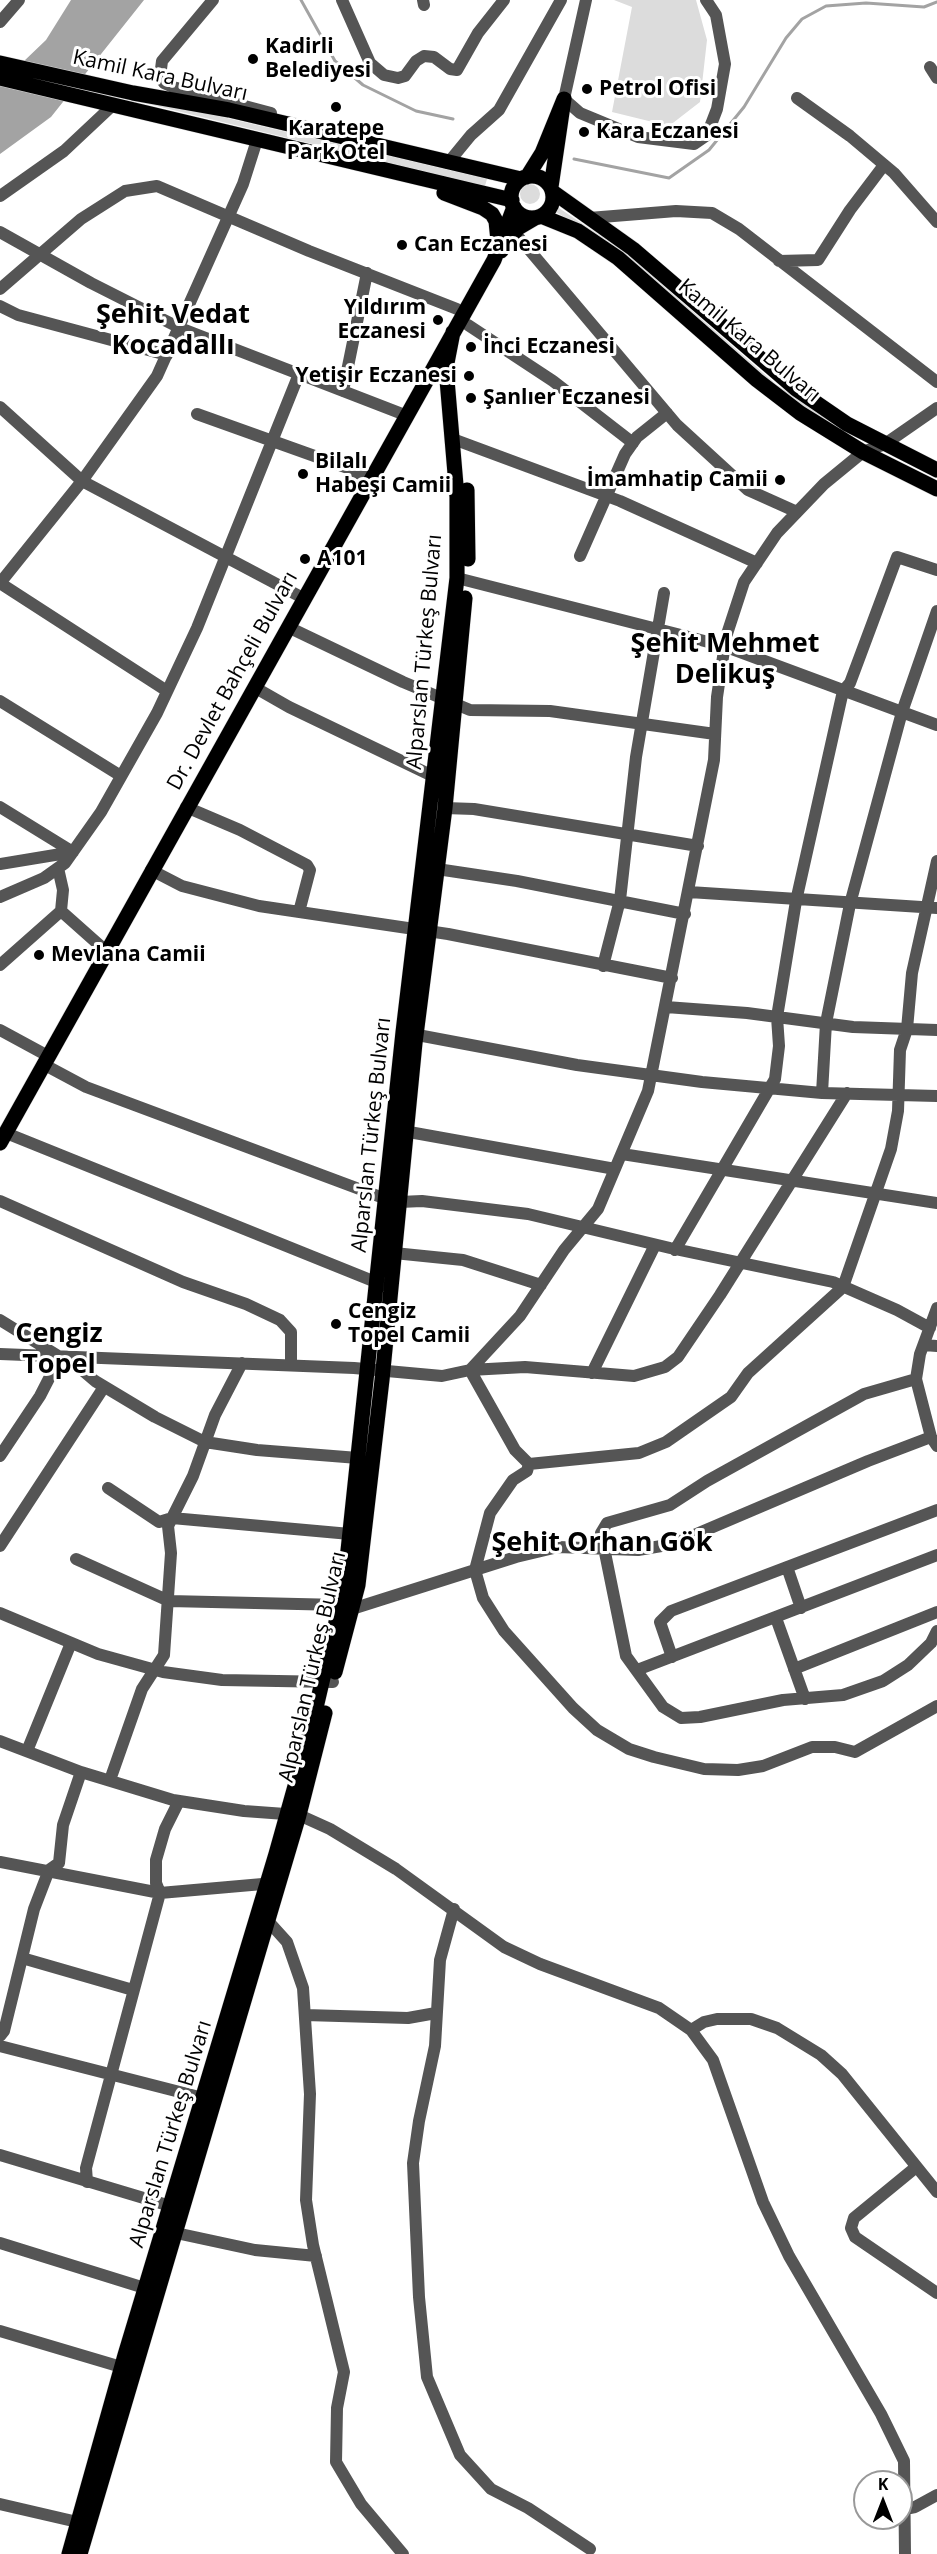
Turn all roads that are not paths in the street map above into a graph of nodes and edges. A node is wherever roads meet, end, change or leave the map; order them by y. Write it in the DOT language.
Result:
graph roads {
  1 [pos="19,0"];
  2 [pos="213,0"];
  3 [pos="342,0"];
  4 [pos="504,0"];
  5 [pos="561,0"];
  6 [pos="707,0"];
  7 [pos="585,1"];
  8 [pos="0,21"];
  9 [pos="0,63"];
  10 [pos="0,78"];
  11 [pos="797,98"];
  12 [pos="564,99"];
  13 [pos="109,104"];
  14 [pos="306,129"];
  15 [pos="257,140"];
  16 [pos="448,163"];
  17 [pos="884,165"];
  18 [pos="376,169"];
  19 [pos="524,178"];
  20 [pos="552,190"];
  21 [pos="0,196"];
  22 [pos="513,204"];
  23 [pos="228,216"];
  24 [pos="538,217"];
  25 [pos="589,218"];
  26 [pos="937,222"];
  27 [pos="0,232"];
  28 [pos="515,233"];
  29 [pos="496,253"];
  30 [pos="41,255"];
  31 [pos="779,261"];
  32 [pos="367,273"];
  33 [pos="0,289"];
  34 [pos="0,306"];
  35 [pos="457,309"];
  36 [pos="468,326"];
  37 [pos="180,328"];
  38 [pos="453,332"];
  39 [pos="167,355"];
  40 [pos="299,374"];
  41 [pos="937,382"];
  42 [pos="343,391"];
  43 [pos="0,407"];
  44 [pos="937,408"];
  45 [pos="667,413"];
  46 [pos="198,414"];
  47 [pos="405,415"];
  48 [pos="272,441"];
  49 [pos="458,441"];
  50 [pos="633,443"];
  51 [pos="885,444"];
  52 [pos="863,452"];
  53 [pos="937,470"];
  54 [pos="371,480"];
  55 [pos="82,481"];
  56 [pos="937,489"];
  57 [pos="606,496"];
  58 [pos="797,512"];
  59 [pos="580,556"];
  60 [pos="225,558"];
  61 [pos="757,563"];
  62 [pos="937,570"];
  63 [pos="462,579"];
  64 [pos="0,583"];
  65 [pos="664,593"];
  66 [pos="303,598"];
  67 [pos="937,611"];
  68 [pos="288,627"];
  69 [pos="658,629"];
  70 [pos="724,646"];
  71 [pos="254,687"];
  72 [pos="167,691"];
  73 [pos="843,691"];
  74 [pos="0,701"];
  75 [pos="450,701"];
  76 [pos="902,712"];
  77 [pos="642,723"];
  78 [pos="937,725"];
  79 [pos="715,734"];
  80 [pos="121,776"];
  81 [pos="440,779"];
  82 [pos="0,807"];
  83 [pos="186,807"];
  84 [pos="445,808"];
  85 [pos="629,835"];
  86 [pos="698,846"];
  87 [pos="73,852"];
  88 [pos="937,861"];
  89 [pos="0,864"];
  90 [pos="58,868"];
  91 [pos="437,869"];
  92 [pos="151,870"];
  93 [pos="689,892"];
  94 [pos="0,897"];
  95 [pos="620,900"];
  96 [pos="796,901"];
  97 [pos="850,904"];
  98 [pos="932,908"];
  99 [pos="62,911"];
  100 [pos="299,912"];
  101 [pos="685,914"];
  102 [pos="422,931"];
  103 [pos="106,951"];
  104 [pos="0,965"];
  105 [pos="603,966"];
  106 [pos="672,978"];
  107 [pos="666,1007"];
  108 [pos="777,1017"];
  109 [pos="826,1023"];
  110 [pos="907,1029"];
  111 [pos="0,1030"];
  112 [pos="937,1030"];
  113 [pos="410,1033"];
  114 [pos="46,1060"];
  115 [pos="651,1076"];
  116 [pos="768,1088"];
  117 [pos="822,1093"];
  118 [pos="847,1093"];
  119 [pos="898,1094"];
  120 [pos="937,1096"];
  121 [pos="400,1130"];
  122 [pos="2,1139"];
  123 [pos="622,1154"];
  124 [pos="615,1169"];
  125 [pos="724,1170"];
  126 [pos="794,1181"];
  127 [pos="875,1192"];
  128 [pos="0,1201"];
  129 [pos="393,1201"];
  130 [pos="937,1203"];
  131 [pos="583,1227"];
  132 [pos="655,1245"];
  133 [pos="675,1250"];
  134 [pos="394,1253"];
  135 [pos="740,1262"];
  136 [pos="384,1285"];
  137 [pos="541,1286"];
  138 [pos="843,1287"];
  139 [pos="937,1308"];
  140 [pos="0,1320"];
  141 [pos="930,1328"];
  142 [pos="924,1345"];
  143 [pos="937,1346"];
  144 [pos="0,1354"];
  145 [pos="64,1358"];
  146 [pos="242,1363"];
  147 [pos="291,1365"];
  148 [pos="375,1369"];
  149 [pos="470,1370"];
  150 [pos="592,1373"];
  151 [pos="916,1379"];
  152 [pos="104,1387"];
  153 [pos="205,1442"];
  154 [pos="934,1442"];
  155 [pos="0,1456"];
  156 [pos="358,1458"];
  157 [pos="529,1464"];
  158 [pos="108,1488"];
  159 [pos="937,1510"];
  160 [pos="172,1518"];
  161 [pos="350,1534"];
  162 [pos="0,1546"];
  163 [pos="604,1550"];
  164 [pos="937,1555"];
  165 [pos="76,1559"];
  166 [pos="787,1567"];
  167 [pos="475,1570"];
  168 [pos="169,1601"];
  169 [pos="346,1607"];
  170 [pos="801,1608"];
  171 [pos="937,1612"];
  172 [pos="0,1613"];
  173 [pos="776,1618"];
  174 [pos="937,1631"];
  175 [pos="71,1643"];
  176 [pos="672,1657"];
  177 [pos="154,1669"];
  178 [pos="794,1669"];
  179 [pos="637,1670"];
  180 [pos="328,1682"];
  181 [pos="805,1700"];
  182 [pos="937,1706"];
  183 [pos="0,1741"];
  184 [pos="27,1751"];
  185 [pos="81,1772"];
  186 [pos="110,1780"];
  187 [pos="179,1801"];
  188 [pos="293,1814"];
  189 [pos="0,1862"];
  190 [pos="49,1870"];
  191 [pos="273,1883"];
  192 [pos="160,1893"];
  193 [pos="454,1909"];
  194 [pos="268,1921"];
  195 [pos="22,1958"];
  196 [pos="133,1990"];
  197 [pos="436,2013"];
  198 [pos="304,2015"];
  199 [pos="691,2030"];
  200 [pos="0,2036"];
  201 [pos="0,2046"];
  202 [pos="110,2075"];
  203 [pos="209,2100"];
  204 [pos="0,2155"];
  205 [pos="915,2168"];
  206 [pos="87,2182"];
  207 [pos="937,2192"];
  208 [pos="177,2208"];
  209 [pos="176,2232"];
  210 [pos="0,2243"];
  211 [pos="316,2256"];
  212 [pos="153,2290"];
  213 [pos="937,2293"];
  214 [pos="0,2331"];
  215 [pos="128,2370"];
  216 [pos="904,2470"];
  217 [pos="937,2495"];
  218 [pos="0,2504"];
  219 [pos="913,2506"];
  220 [pos="84,2523"];
  221 [pos="905,2530"];
  222 [pos="590,2549"];
  223 [pos="69,2554"];
  224 [pos="80,2554"];
  225 [pos="403,2554"];
  226 [pos="905,2554"];
  1 -- 8 [label="street"];
  2 -- 14 [label="street"];
  3 -- 4 [label="street"];
  5 -- 16 [label="street"];
  6 -- 12 [label="street"];
  7 -- 12 [label="street"];
  9 -- 14 [label="main road, Kamil Kara Bulvarı"];
  10 -- 13 [label="main road, Kamil Kara Bulvarı"];
  11 -- 17 [label="street"];
  12 -- 19 [label="main road"];
  12 -- 20 [label="main road"];
  13 -- 15 [label="main road, Kamil Kara Bulvarı"];
  13 -- 21 [label="street"];
  14 -- 16 [label="main road, Kamil Kara Bulvarı"];
  15 -- 18 [label="main road, Kamil Kara Bulvarı"];
  15 -- 23 [label="street"];
  16 -- 19 [label="main road, Kamil Kara Bulvarı"];
  17 -- 26 [label="street"];
  17 -- 31 [label="street"];
  18 -- 22 [label="main road, Kamil Kara Bulvarı"];
  18 -- 29 [label="main road"];
  19 -- 20 [label="main road"];
  19 -- 22 [label="main road"];
  20 -- 24 [label="main road"];
  20 -- 25 [label="main road, Kamil Kara Bulvarı"];
  22 -- 24 [label="main road"];
  22 -- 29 [label="main road, Dr. Devlet Bahçeli Bulvarı"];
  23 -- 30 [label="street"];
  23 -- 32 [label="street"];
  23 -- 37 [label="street"];
  24 -- 28 [label="main road"];
  24 -- 52 [label="main road, Kamil Kara Bulvarı"];
  25 -- 31 [label="street"];
  25 -- 51 [label="main road, Kamil Kara Bulvarı"];
  27 -- 30 [label="street"];
  28 -- 29 [label="main road"];
  28 -- 45 [label="street"];
  29 -- 38 [label="main road, Dr. Devlet Bahçeli Bulvarı"];
  30 -- 33 [label="street"];
  30 -- 37 [label="street"];
  31 -- 41 [label="street"];
  32 -- 35 [label="street"];
  32 -- 42 [label="street"];
  34 -- 39 [label="street"];
  36 -- 50 [label="street"];
  37 -- 39 [label="street"];
  37 -- 40 [label="street"];
  38 -- 47 [label="main road, Dr. Devlet Bahçeli Bulvarı"];
  38 -- 49 [label="main road, Alparslan Türkeş Bulvarı"];
  39 -- 55 [label="street"];
  40 -- 42 [label="street"];
  40 -- 48 [label="street"];
  42 -- 47 [label="street"];
  43 -- 55 [label="street"];
  44 -- 51 [label="street"];
  45 -- 50 [label="street"];
  45 -- 58 [label="street"];
  46 -- 48 [label="street"];
  47 -- 54 [label="main road, Dr. Devlet Bahçeli Bulvarı"];
  48 -- 54 [label="street"];
  48 -- 60 [label="street"];
  49 -- 57 [label="street"];
  49 -- 63 [label="main road, Alparslan Türkeş Bulvarı"];
  50 -- 57 [label="street"];
  51 -- 52 [label="street"];
  51 -- 53 [label="main road, Kamil Kara Bulvarı"];
  52 -- 56 [label="main road, Kamil Kara Bulvarı"];
  52 -- 58 [label="street"];
  54 -- 66 [label="main road, Dr. Devlet Bahçeli Bulvarı"];
  55 -- 60 [label="street"];
  55 -- 64 [label="street"];
  57 -- 59 [label="street"];
  57 -- 61 [label="street"];
  58 -- 61 [label="street"];
  60 -- 66 [label="street"];
  60 -- 72 [label="street"];
  61 -- 70 [label="street"];
  62 -- 73 [label="street"];
  63 -- 69 [label="street"];
  63 -- 75 [label="main road, Alparslan Türkeş Bulvarı"];
  64 -- 72 [label="street"];
  65 -- 69 [label="street"];
  66 -- 68 [label="main road, Dr. Devlet Bahçeli Bulvarı"];
  67 -- 76 [label="street"];
  68 -- 71 [label="main road, Dr. Devlet Bahçeli Bulvarı"];
  68 -- 75 [label="street"];
  69 -- 70 [label="street"];
  69 -- 77 [label="street"];
  70 -- 73 [label="street"];
  70 -- 79 [label="street"];
  71 -- 81 [label="street"];
  71 -- 83 [label="main road, Dr. Devlet Bahçeli Bulvarı"];
  72 -- 80 [label="street"];
  73 -- 76 [label="street"];
  73 -- 96 [label="street"];
  74 -- 80 [label="street"];
  75 -- 77 [label="street"];
  75 -- 81 [label="main road, Alparslan Türkeş Bulvarı"];
  76 -- 78 [label="street"];
  76 -- 97 [label="street"];
  77 -- 79 [label="street"];
  77 -- 85 [label="street"];
  79 -- 86 [label="street"];
  80 -- 87 [label="street"];
  81 -- 84 [label="main road, Alparslan Türkeş Bulvarı"];
  81 -- 102 [label="main road, Alparslan Türkeş Bulvarı"];
  82 -- 87 [label="street"];
  83 -- 92 [label="main road, Dr. Devlet Bahçeli Bulvarı"];
  83 -- 100 [label="street"];
  84 -- 85 [label="street"];
  84 -- 91 [label="main road, Alparslan Türkeş Bulvarı"];
  85 -- 86 [label="street"];
  85 -- 95 [label="street"];
  86 -- 93 [label="street"];
  87 -- 89 [label="street"];
  87 -- 90 [label="street"];
  88 -- 98 [label="street"];
  90 -- 94 [label="street"];
  90 -- 99 [label="street"];
  91 -- 95 [label="street"];
  91 -- 102 [label="main road, Alparslan Türkeş Bulvarı"];
  92 -- 100 [label="street"];
  92 -- 103 [label="main road, Dr. Devlet Bahçeli Bulvarı"];
  93 -- 96 [label="street"];
  93 -- 101 [label="street"];
  95 -- 101 [label="street"];
  95 -- 105 [label="street"];
  96 -- 97 [label="street"];
  96 -- 108 [label="street"];
  97 -- 98 [label="street"];
  97 -- 109 [label="street"];
  98 -- 110 [label="street"];
  99 -- 103 [label="street"];
  99 -- 104 [label="street"];
  100 -- 102 [label="street"];
  101 -- 106 [label="street"];
  102 -- 105 [label="street"];
  102 -- 113 [label="main road, Alparslan Türkeş Bulvarı"];
  103 -- 114 [label="main road, Dr. Devlet Bahçeli Bulvarı"];
  105 -- 106 [label="street"];
  106 -- 107 [label="street"];
  107 -- 108 [label="street"];
  107 -- 115 [label="street"];
  108 -- 109 [label="street"];
  108 -- 116 [label="street"];
  109 -- 110 [label="street"];
  109 -- 117 [label="street"];
  110 -- 112 [label="street"];
  110 -- 119 [label="street"];
  111 -- 114 [label="street"];
  113 -- 115 [label="street"];
  113 -- 121 [label="main road, Alparslan Türkeş Bulvarı"];
  114 -- 122 [label="main road, Dr. Devlet Bahçeli Bulvarı"];
  114 -- 129 [label="street"];
  115 -- 116 [label="street"];
  115 -- 123 [label="street"];
  116 -- 117 [label="street"];
  116 -- 125 [label="street"];
  117 -- 118 [label="street"];
  118 -- 119 [label="street"];
  118 -- 126 [label="street"];
  119 -- 120 [label="street"];
  119 -- 127 [label="street"];
  121 -- 124 [label="street"];
  121 -- 129 [label="main road, Alparslan Türkeş Bulvarı"];
  122 -- 136 [label="street"];
  123 -- 124 [label="street"];
  123 -- 125 [label="street"];
  124 -- 131 [label="street"];
  125 -- 126 [label="street"];
  125 -- 133 [label="street"];
  126 -- 127 [label="street"];
  126 -- 135 [label="street"];
  127 -- 130 [label="street"];
  127 -- 138 [label="street"];
  128 -- 147 [label="street"];
  129 -- 131 [label="street"];
  129 -- 134 [label="main road, Alparslan Türkeş Bulvarı"];
  129 -- 136 [label="main road, Alparslan Türkeş Bulvarı"];
  131 -- 132 [label="street"];
  131 -- 137 [label="street"];
  132 -- 133 [label="street"];
  132 -- 150 [label="street"];
  133 -- 135 [label="street"];
  134 -- 136 [label="main road, Alparslan Türkeş Bulvarı"];
  134 -- 137 [label="street"];
  135 -- 138 [label="street"];
  135 -- 150 [label="street"];
  136 -- 148 [label="main road, Alparslan Türkeş Bulvarı"];
  137 -- 149 [label="street"];
  138 -- 141 [label="street"];
  138 -- 157 [label="street"];
  139 -- 141 [label="street"];
  140 -- 145 [label="street"];
  141 -- 142 [label="street"];
  142 -- 143 [label="street"];
  142 -- 151 [label="street"];
  144 -- 145 [label="street"];
  145 -- 146 [label="street"];
  145 -- 152 [label="street"];
  145 -- 155 [label="street"];
  146 -- 147 [label="street"];
  146 -- 153 [label="street"];
  147 -- 148 [label="street"];
  148 -- 149 [label="street"];
  148 -- 156 [label="main road, Alparslan Türkeş Bulvarı"];
  148 -- 169 [label="main road, Alparslan Türkeş Bulvarı"];
  149 -- 150 [label="street"];
  149 -- 157 [label="street"];
  151 -- 154 [label="street"];
  151 -- 163 [label="street"];
  152 -- 153 [label="street"];
  152 -- 162 [label="street"];
  153 -- 156 [label="street"];
  153 -- 160 [label="street"];
  154 -- 163 [label="street"];
  156 -- 161 [label="main road, Alparslan Türkeş Bulvarı"];
  157 -- 167 [label="street"];
  158 -- 160 [label="street"];
  159 -- 166 [label="street"];
  160 -- 161 [label="street"];
  160 -- 168 [label="street"];
  161 -- 169 [label="main road, Alparslan Türkeş Bulvarı"];
  163 -- 167 [label="street"];
  163 -- 179 [label="street"];
  164 -- 170 [label="street"];
  165 -- 168 [label="street"];
  166 -- 170 [label="street"];
  166 -- 176 [label="street"];
  167 -- 169 [label="street"];
  167 -- 182 [label="street"];
  168 -- 169 [label="street"];
  168 -- 177 [label="street"];
  169 -- 180 [label="main road, Alparslan Türkeş Bulvarı"];
  170 -- 173 [label="street"];
  171 -- 178 [label="street"];
  172 -- 175 [label="street"];
  173 -- 176 [label="street"];
  173 -- 178 [label="street"];
  174 -- 181 [label="street"];
  175 -- 177 [label="street"];
  175 -- 184 [label="street"];
  176 -- 179 [label="street"];
  177 -- 180 [label="street"];
  177 -- 186 [label="street"];
  178 -- 181 [label="street"];
  179 -- 181 [label="street"];
  180 -- 188 [label="main road, Alparslan Türkeş Bulvarı"];
  183 -- 184 [label="street"];
  184 -- 185 [label="street"];
  185 -- 186 [label="street"];
  185 -- 190 [label="street"];
  186 -- 187 [label="street"];
  187 -- 188 [label="street"];
  187 -- 192 [label="street"];
  188 -- 191 [label="main road, Alparslan Türkeş Bulvarı"];
  188 -- 193 [label="street"];
  189 -- 190 [label="street"];
  190 -- 192 [label="street"];
  190 -- 195 [label="street"];
  191 -- 192 [label="street"];
  191 -- 194 [label="main road, Alparslan Türkeş Bulvarı"];
  191 -- 203 [label="main road, Alparslan Türkeş Bulvarı"];
  192 -- 196 [label="street"];
  193 -- 197 [label="street"];
  193 -- 199 [label="street"];
  194 -- 198 [label="street"];
  194 -- 203 [label="main road, Alparslan Türkeş Bulvarı"];
  195 -- 196 [label="street"];
  195 -- 200 [label="street"];
  196 -- 202 [label="street"];
  197 -- 198 [label="street"];
  197 -- 222 [label="street"];
  198 -- 211 [label="street"];
  199 -- 205 [label="street"];
  199 -- 216 [label="street"];
  201 -- 202 [label="street"];
  202 -- 203 [label="street"];
  202 -- 206 [label="street"];
  203 -- 208 [label="main road, Alparslan Türkeş Bulvarı"];
  204 -- 206 [label="street"];
  205 -- 207 [label="street"];
  205 -- 213 [label="street"];
  206 -- 208 [label="street"];
  208 -- 209 [label="main road, Alparslan Türkeş Bulvarı"];
  208 -- 212 [label="main road, Alparslan Türkeş Bulvarı"];
  209 -- 211 [label="street"];
  209 -- 212 [label="main road, Alparslan Türkeş Bulvarı"];
  210 -- 212 [label="street"];
  211 -- 225 [label="street"];
  212 -- 215 [label="main road, Alparslan Türkeş Bulvarı"];
  214 -- 215 [label="street"];
  215 -- 220 [label="main road, Alparslan Türkeş Bulvarı"];
  217 -- 219 [label="street"];
  218 -- 220 [label="street"];
  220 -- 223 [label="main road, Alparslan Türkeş Bulvarı"];
  220 -- 224 [label="main road, Alparslan Türkeş Bulvarı"];
  221 -- 226 [label="street"];
}
